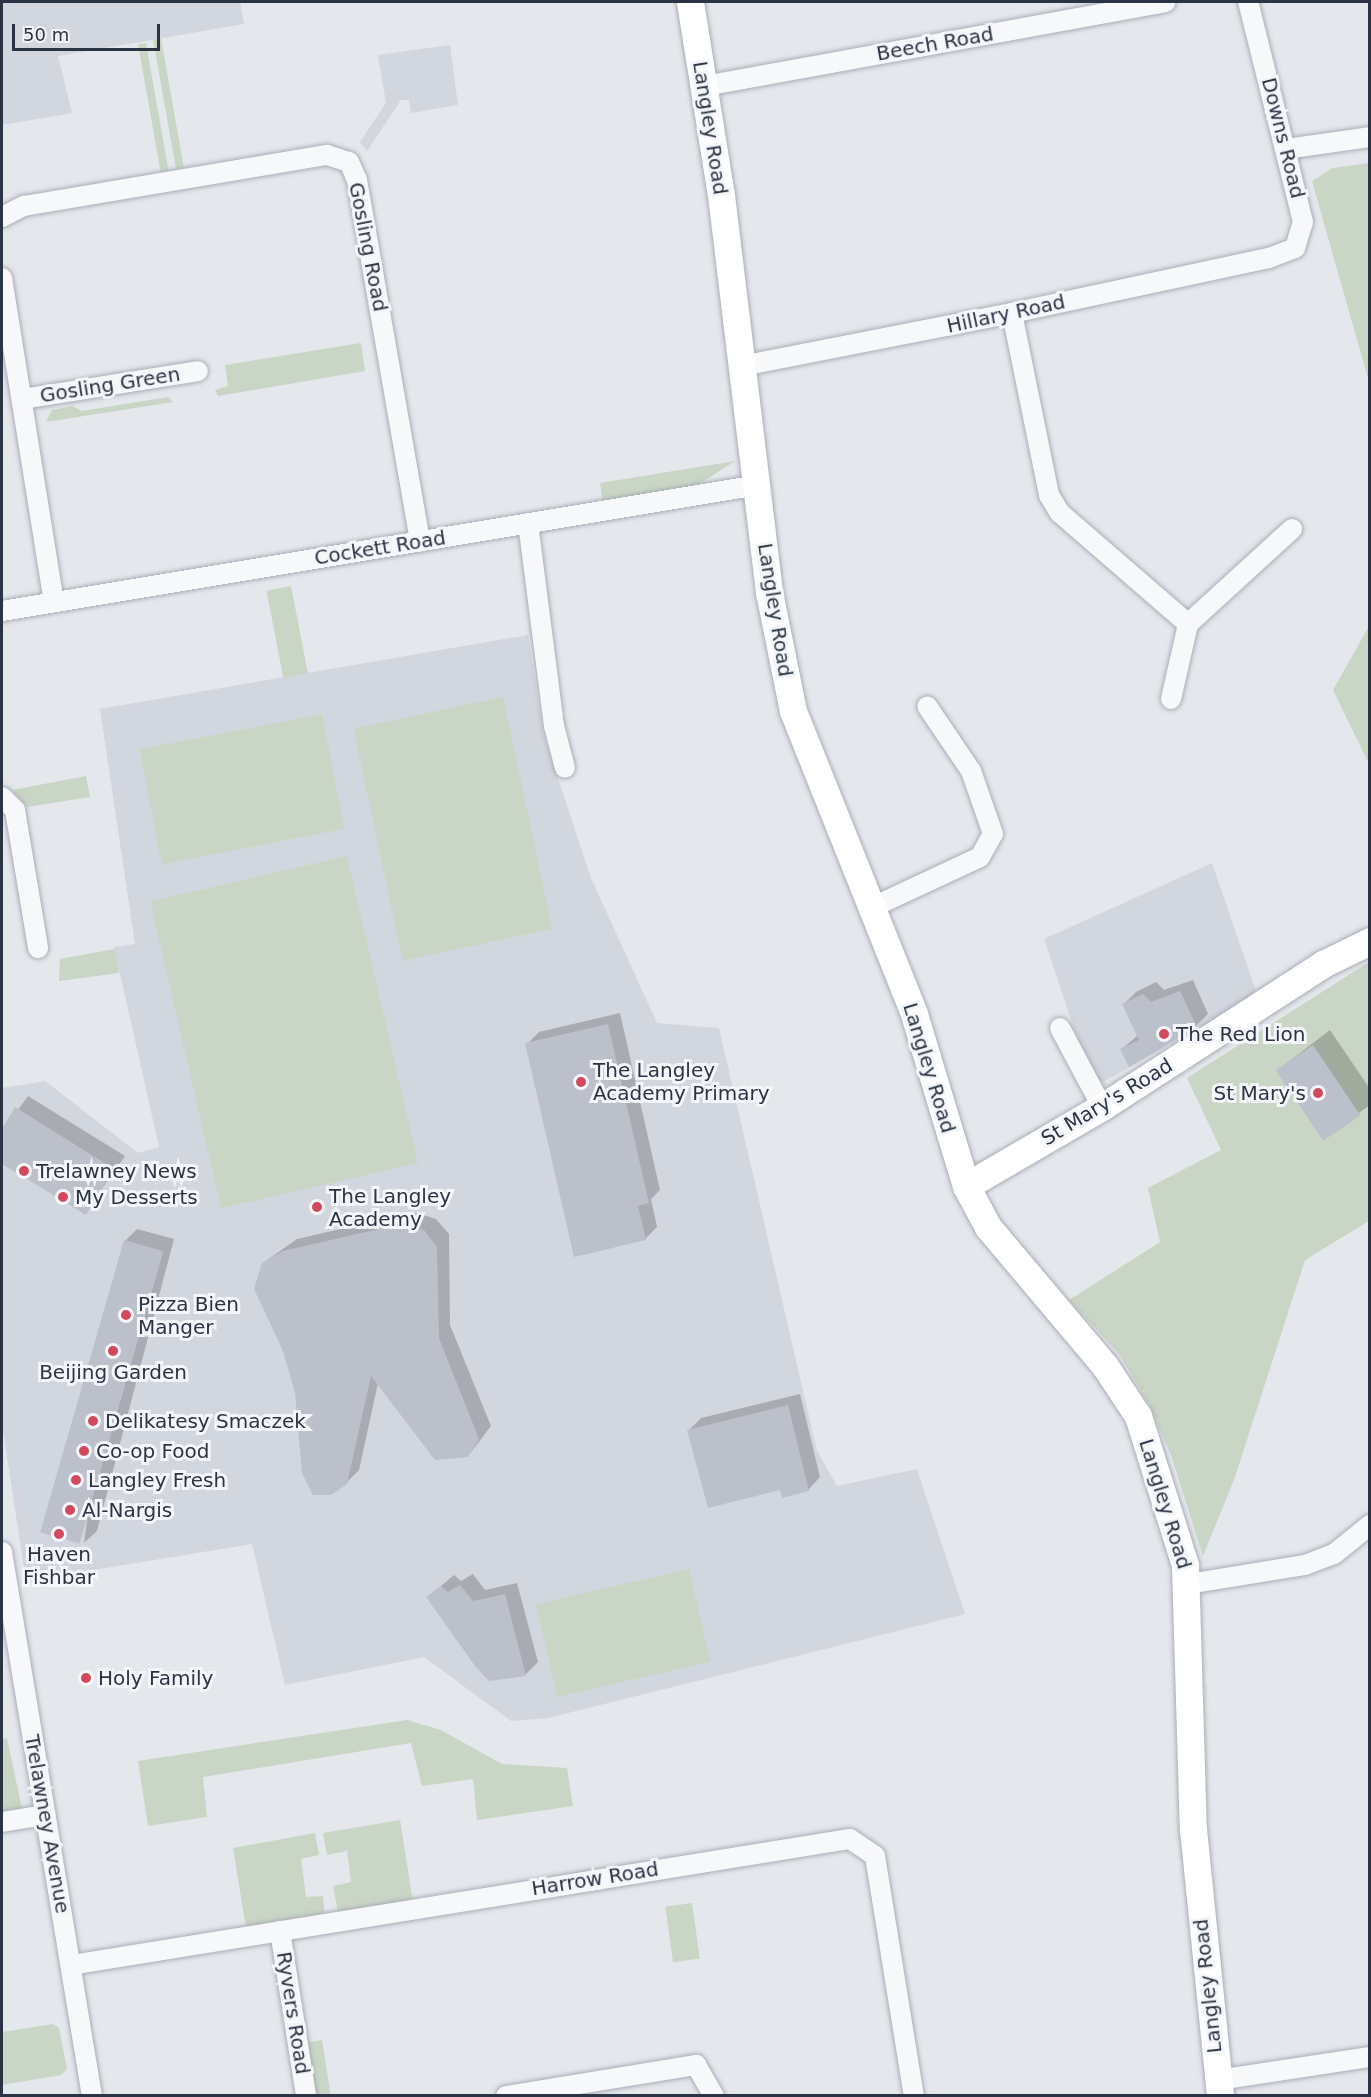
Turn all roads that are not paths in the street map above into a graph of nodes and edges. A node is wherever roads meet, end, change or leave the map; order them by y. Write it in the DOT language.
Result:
graph roads {
  1 [pos="690,2"];
  2 [pos="1165,2"];
  3 [pos="1248,2"];
  4 [pos="704,86"];
  5 [pos="1370,137"];
  6 [pos="1286,149"];
  7 [pos="2,217"];
  8 [pos="1269,258"];
  9 [pos="2,278"];
  10 [pos="1012,313"];
  11 [pos="742,366"];
  12 [pos="198,371"];
  13 [pos="22,399"];
  14 [pos="758,485"];
  15 [pos="528,523"];
  16 [pos="1292,529"];
  17 [pos="420,542"];
  18 [pos="54,602"];
  19 [pos="2,611"];
  20 [pos="1188,624"];
  21 [pos="1171,699"];
  22 [pos="927,706"];
  23 [pos="565,768"];
  24 [pos="2,797"];
  25 [pos="873,907"];
  26 [pos="1370,941"];
  27 [pos="39,948"];
  28 [pos="1060,1028"];
  29 [pos="1102,1107"];
  30 [pos="966,1186"];
  31 [pos="1370,1525"];
  32 [pos="2,1552"];
  33 [pos="1188,1584"];
  34 [pos="45,1815"];
  35 [pos="2,1822"];
  36 [pos="280,1930"];
  37 [pos="71,1965"];
  38 [pos="1370,2057"];
  39 [pos="1219,2088"];
  40 [pos="92,2096"];
  41 [pos="306,2096"];
  42 [pos="506,2096"];
  43 [pos="714,2096"];
  44 [pos="914,2096"];
  1 -- 4 [label="street, Langley Road"];
  2 -- 4 [label="street, Beech Road"];
  3 -- 6 [label="street, Downs Road"];
  4 -- 11 [label="street, Langley Road"];
  5 -- 6 [label="street"];
  6 -- 8 [label="street, Downs Road"];
  7 -- 17 [label="street, Gosling Road"];
  8 -- 10 [label="street, Hillary Road"];
  9 -- 13 [label="street"];
  10 -- 11 [label="street, Hillary Road"];
  10 -- 20 [label="street"];
  11 -- 14 [label="street, Langley Road"];
  12 -- 13 [label="street, Gosling Green"];
  13 -- 18 [label="street"];
  14 -- 15 [label="street, Cockett Road"];
  14 -- 25 [label="street, Langley Road"];
  15 -- 17 [label="street, Cockett Road"];
  15 -- 23 [label="street"];
  16 -- 20 [label="street"];
  17 -- 18 [label="street, Cockett Road"];
  18 -- 19 [label="street, Cockett Road"];
  20 -- 21 [label="street"];
  22 -- 25 [label="street"];
  24 -- 27 [label="street"];
  25 -- 30 [label="street, Langley Road"];
  26 -- 29 [label="street, St Mary's Road"];
  28 -- 29 [label="street"];
  29 -- 30 [label="street, St Mary's Road"];
  30 -- 33 [label="street, Langley Road"];
  31 -- 33 [label="street"];
  32 -- 34 [label="street, Trelawney Avenue"];
  33 -- 39 [label="street, Langley Road"];
  34 -- 35 [label="street"];
  34 -- 37 [label="street, Trelawney Avenue"];
  36 -- 37 [label="street, Harrow Road"];
  36 -- 41 [label="street, Ryvers Road"];
  36 -- 44 [label="street, Harrow Road"];
  37 -- 40 [label="street, Trelawney Avenue"];
  38 -- 39 [label="street"];
  42 -- 43 [label="street"];
}
